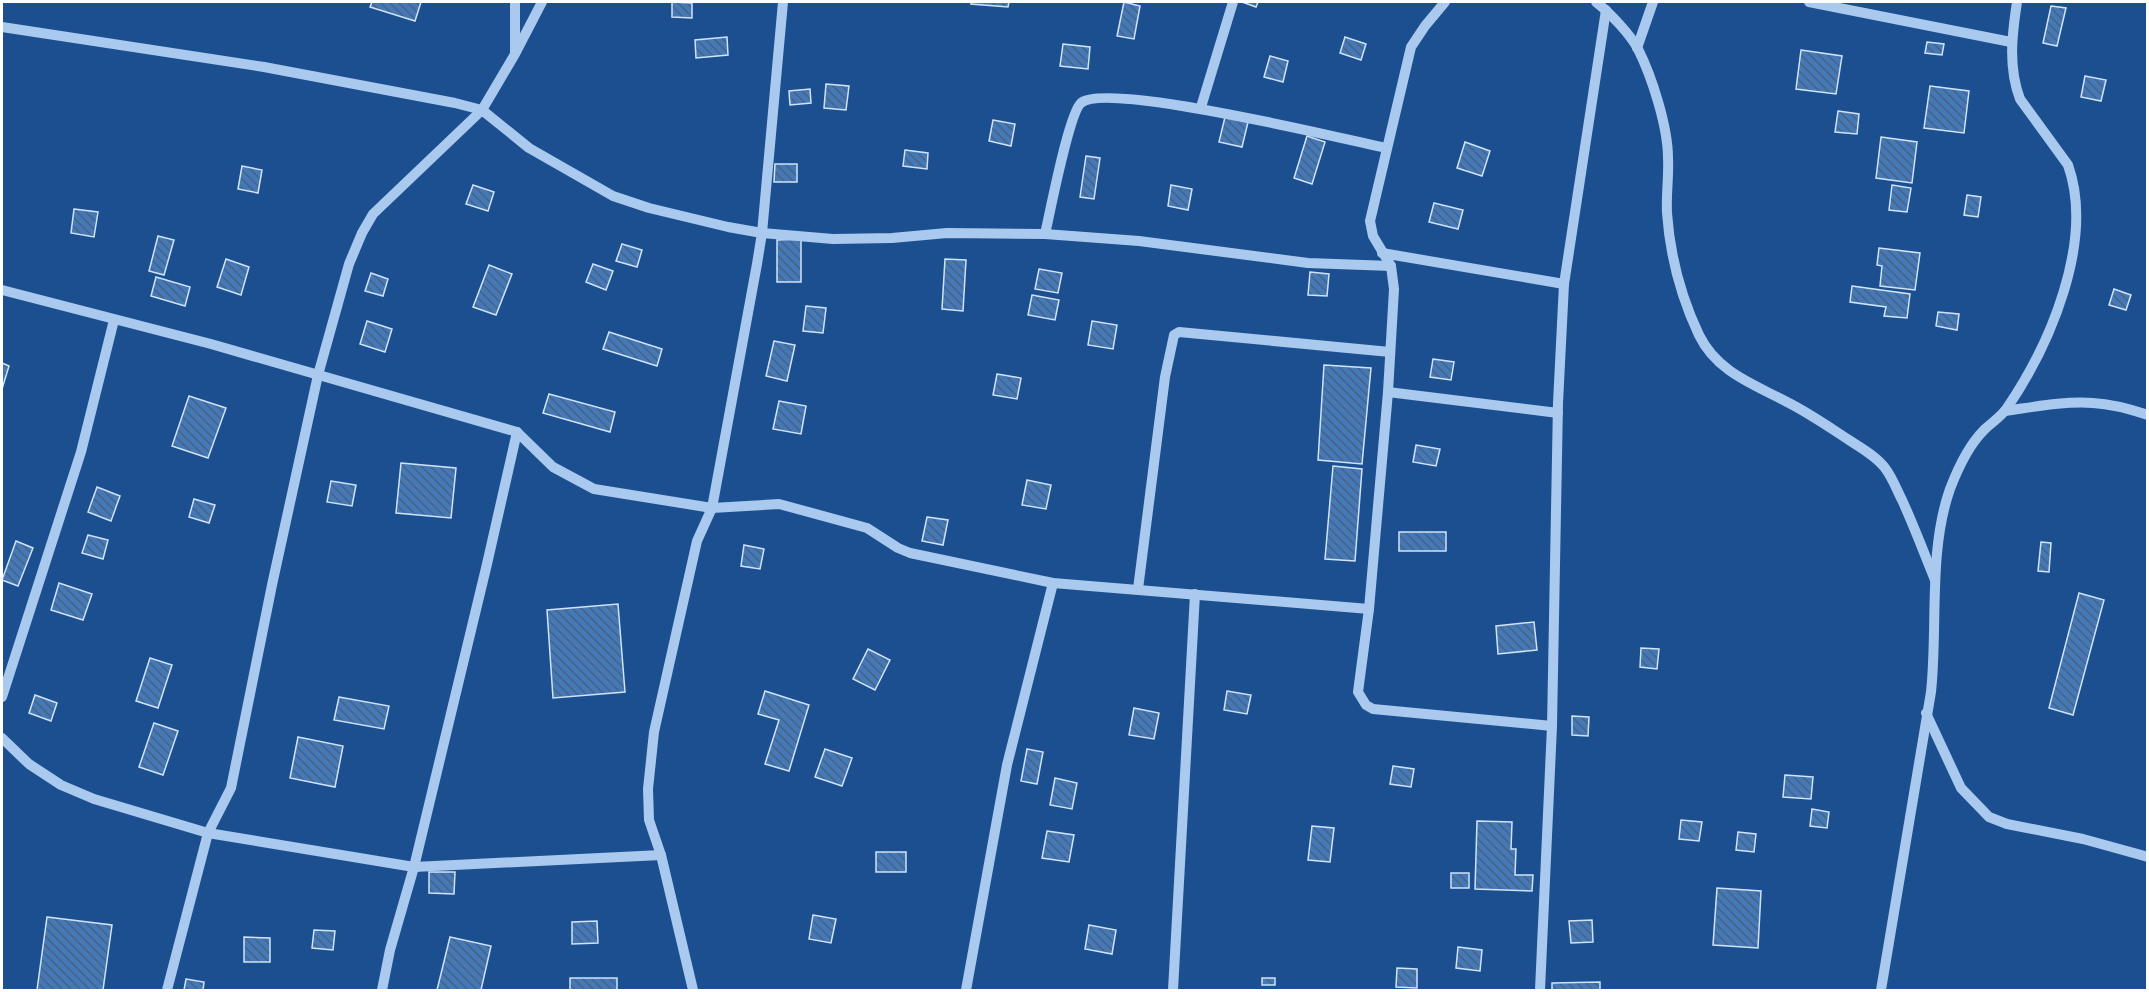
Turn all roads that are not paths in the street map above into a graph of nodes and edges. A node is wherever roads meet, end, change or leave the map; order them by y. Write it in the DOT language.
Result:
graph roads {
  1 [pos="515,2"];
  2 [pos="542,2"];
  3 [pos="783,2"];
  4 [pos="1233,2"];
  5 [pos="1445,2"];
  6 [pos="1596,2"];
  7 [pos="1653,2"];
  8 [pos="1809,2"];
  9 [pos="2017,2"];
  10 [pos="1606,10"];
  11 [pos="2,27"];
  12 [pos="2011,42"];
  13 [pos="1637,48"];
  14 [pos="515,54"];
  15 [pos="1201,107"];
  16 [pos="482,110"];
  17 [pos="1386,148"];
  18 [pos="762,233"];
  19 [pos="1045,234"];
  20 [pos="1382,253"];
  21 [pos="1391,266"];
  22 [pos="1564,284"];
  23 [pos="2,290"];
  24 [pos="114,320"];
  25 [pos="1390,352"];
  26 [pos="318,375"];
  27 [pos="1388,392"];
  28 [pos="2005,411"];
  29 [pos="1558,414"];
  30 [pos="2148,415"];
  31 [pos="517,432"];
  32 [pos="712,508"];
  33 [pos="1053,582"];
  34 [pos="1936,582"];
  35 [pos="1138,589"];
  36 [pos="1195,594"];
  37 [pos="1369,609"];
  38 [pos="2,698"];
  39 [pos="1926,713"];
  40 [pos="1552,726"];
  41 [pos="2,738"];
  42 [pos="208,833"];
  43 [pos="661,855"];
  44 [pos="2148,856"];
  45 [pos="414,867"];
  46 [pos="167,990"];
  47 [pos="382,990"];
  48 [pos="693,990"];
  49 [pos="966,990"];
  50 [pos="1173,990"];
  51 [pos="1540,990"];
  52 [pos="1881,990"];
  1 -- 14 [label="street"];
  2 -- 14 [label="street"];
  3 -- 18 [label="street"];
  4 -- 15 [label="street"];
  5 -- 17 [label="street"];
  6 -- 10 [label="street"];
  7 -- 13 [label="street"];
  8 -- 12 [label="street"];
  9 -- 12 [label="street"];
  10 -- 13 [label="street"];
  10 -- 22 [label="street"];
  11 -- 16 [label="street"];
  12 -- 28 [label="street"];
  13 -- 34 [label="street"];
  14 -- 16 [label="street"];
  15 -- 17 [label="street"];
  15 -- 19 [label="street"];
  16 -- 18 [label="street"];
  16 -- 26 [label="street"];
  17 -- 20 [label="street"];
  18 -- 19 [label="street"];
  18 -- 32 [label="street"];
  19 -- 21 [label="street"];
  20 -- 21 [label="street"];
  20 -- 22 [label="street"];
  21 -- 25 [label="street"];
  22 -- 29 [label="street"];
  23 -- 24 [label="street"];
  24 -- 26 [label="street"];
  24 -- 38 [label="street"];
  25 -- 27 [label="street"];
  25 -- 35 [label="street"];
  26 -- 31 [label="street"];
  26 -- 42 [label="street"];
  27 -- 29 [label="street"];
  27 -- 37 [label="street"];
  28 -- 30 [label="street"];
  28 -- 34 [label="street"];
  29 -- 40 [label="street"];
  31 -- 32 [label="street"];
  31 -- 45 [label="street"];
  32 -- 33 [label="street"];
  32 -- 43 [label="street"];
  33 -- 35 [label="street"];
  33 -- 49 [label="street"];
  34 -- 39 [label="street"];
  35 -- 36 [label="street"];
  36 -- 37 [label="street"];
  36 -- 50 [label="street"];
  37 -- 40 [label="street"];
  39 -- 44 [label="street"];
  39 -- 52 [label="street"];
  40 -- 51 [label="street"];
  41 -- 42 [label="street"];
  42 -- 45 [label="street"];
  42 -- 46 [label="street"];
  43 -- 45 [label="street"];
  43 -- 48 [label="street"];
  45 -- 47 [label="street"];
}
